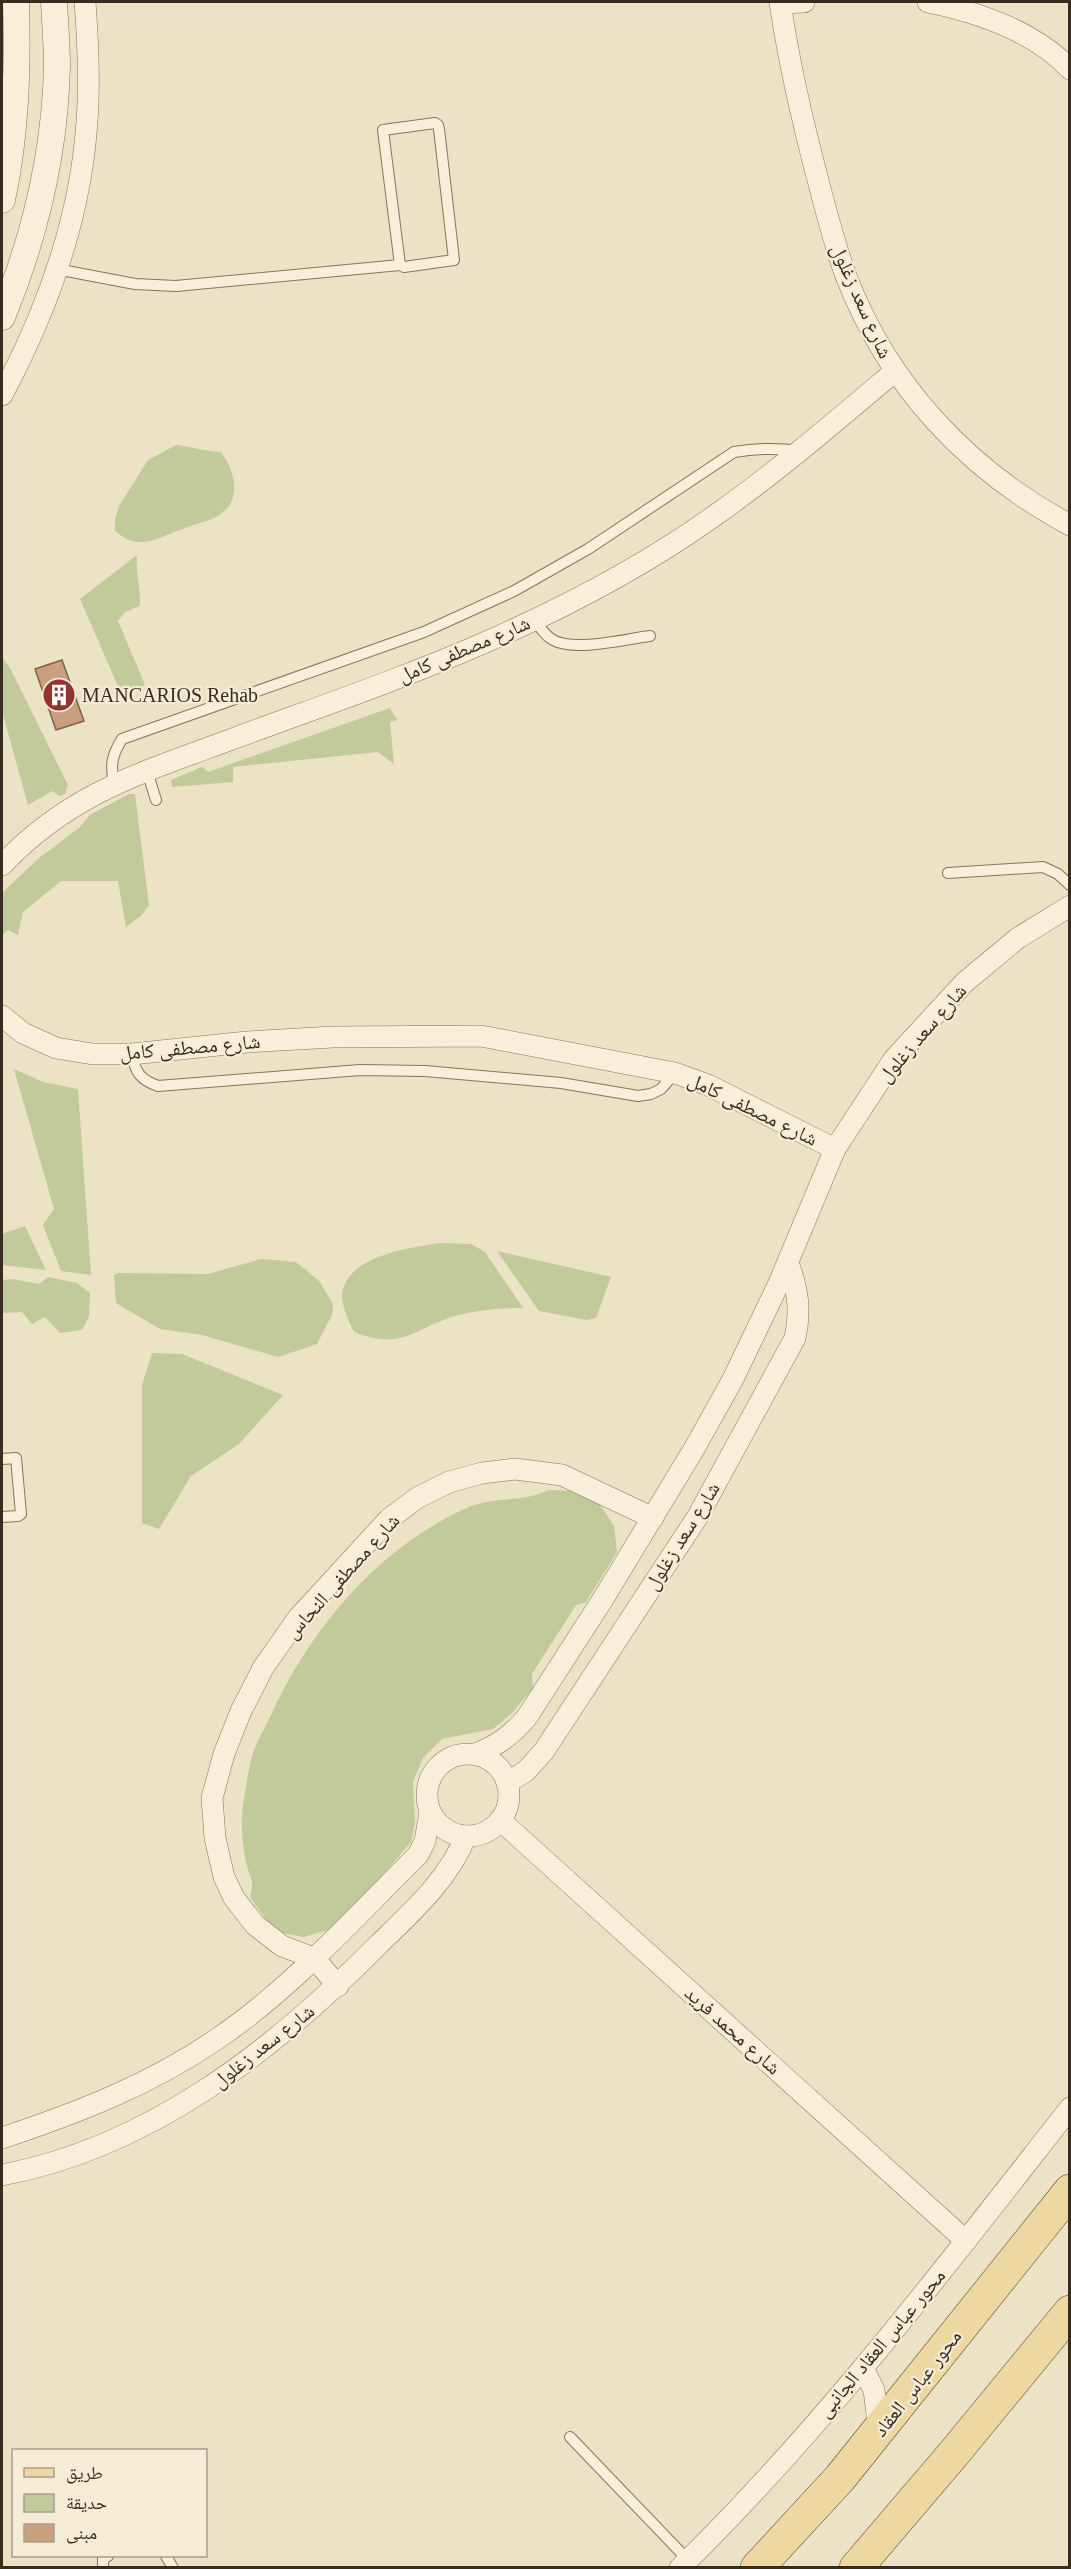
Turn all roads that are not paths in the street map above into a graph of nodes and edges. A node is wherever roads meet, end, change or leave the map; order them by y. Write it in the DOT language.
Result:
graph roads {
  1 [pos="16,2"];
  2 [pos="54,2"];
  3 [pos="85,2"];
  4 [pos="781,2"];
  5 [pos="804,2"];
  6 [pos="928,2"];
  7 [pos="1070,69"];
  8 [pos="9,94"];
  9 [pos="2,200"];
  10 [pos="400,265"];
  11 [pos="56,269"];
  12 [pos="2,317"];
  13 [pos="894,372"];
  14 [pos="2,395"];
  15 [pos="800,451"];
  16 [pos="1069,524"];
  17 [pos="535,619"];
  18 [pos="650,636"];
  19 [pos="147,771"];
  20 [pos="114,783"];
  21 [pos="156,800"];
  22 [pos="2,865"];
  23 [pos="948,873"];
  24 [pos="1070,885"];
  25 [pos="1070,906"];
  26 [pos="2,1016"];
  27 [pos="132,1054"];
  28 [pos="675,1073"];
  29 [pos="835,1149"];
  30 [pos="788,1263"];
  31 [pos="2,1459"];
  32 [pos="2,1517"];
  33 [pos="653,1518"];
  34 [pos="475,1754"];
  35 [pos="507,1783"];
  36 [pos="430,1812"];
  37 [pos="500,1820"];
  38 [pos="466,1836"];
  39 [pos="314,1958"];
  40 [pos="338,1986"];
  41 [pos="1070,2108"];
  42 [pos="2,2138"];
  43 [pos="2,2175"];
  44 [pos="1070,2191"];
  45 [pos="1070,2225"];
  46 [pos="1037,2230"];
  47 [pos="966,2241"];
  48 [pos="1070,2313"];
  49 [pos="863,2367"];
  50 [pos="879,2431"];
  51 [pos="570,2437"];
  52 [pos="684,2564"];
  53 [pos="757,2568"];
  54 [pos="856,2568"];
  1 -- 8 [label="street"];
  2 -- 12 [label="street"];
  3 -- 11 [label="street"];
  4 -- 5 [label="street"];
  4 -- 13 [label="street, شارع سعد زغلول"];
  6 -- 7 [label="street"];
  8 -- 9 [label="street"];
  10 -- 10 [label="lane"];
  10 -- 11 [label="lane"];
  11 -- 14 [label="street"];
  13 -- 15 [label="street, شارع مصطفى كامل"];
  13 -- 16 [label="street, شارع سعد زغلول"];
  15 -- 17 [label="street, شارع مصطفى كامل"];
  15 -- 20 [label="lane"];
  17 -- 18 [label="lane"];
  17 -- 19 [label="street, شارع مصطفى كامل"];
  19 -- 20 [label="street, شارع مصطفى كامل"];
  19 -- 21 [label="lane"];
  20 -- 22 [label="street, شارع مصطفى كامل"];
  23 -- 24 [label="lane"];
  25 -- 29 [label="street, شارع سعد زغلول"];
  26 -- 27 [label="street, شارع مصطفى كامل"];
  27 -- 28 [label="street, شارع مصطفى كامل"];
  27 -- 28 [label="lane"];
  28 -- 29 [label="street, شارع مصطفى كامل"];
  29 -- 30 [label="street, شارع سعد زغلول"];
  30 -- 33 [label="street, شارع سعد زغلول"];
  30 -- 35 [label="street, شارع سعد زغلول"];
  31 -- 32 [label="lane"];
  33 -- 34 [label="street, شارع سعد زغلول"];
  33 -- 39 [label="street, شارع مصطفى النحاس"];
  34 -- 35 [label="street"];
  34 -- 36 [label="street"];
  35 -- 37 [label="street"];
  36 -- 38 [label="street"];
  36 -- 39 [label="street, شارع سعد زغلول"];
  37 -- 38 [label="street"];
  37 -- 47 [label="street, شارع محمد فريد"];
  38 -- 40 [label="street, شارع سعد زغلول"];
  39 -- 40 [label="street"];
  39 -- 42 [label="street, شارع سعد زغلول"];
  40 -- 43 [label="street, شارع سعد زغلول"];
  41 -- 47 [label="street, محور عباس العقاد الجانبى"];
  44 -- 46 [label="main road, محور عباس العقاد"];
  45 -- 46 [label="main road"];
  46 -- 50 [label="main road, محور عباس العقاد"];
  47 -- 49 [label="street, محور عباس العقاد الجانبى"];
  48 -- 54 [label="main road"];
  49 -- 50 [label="street"];
  49 -- 52 [label="street, محور عباس العقاد الجانبى"];
  50 -- 53 [label="main road, محور عباس العقاد"];
  51 -- 52 [label="lane"];
}
